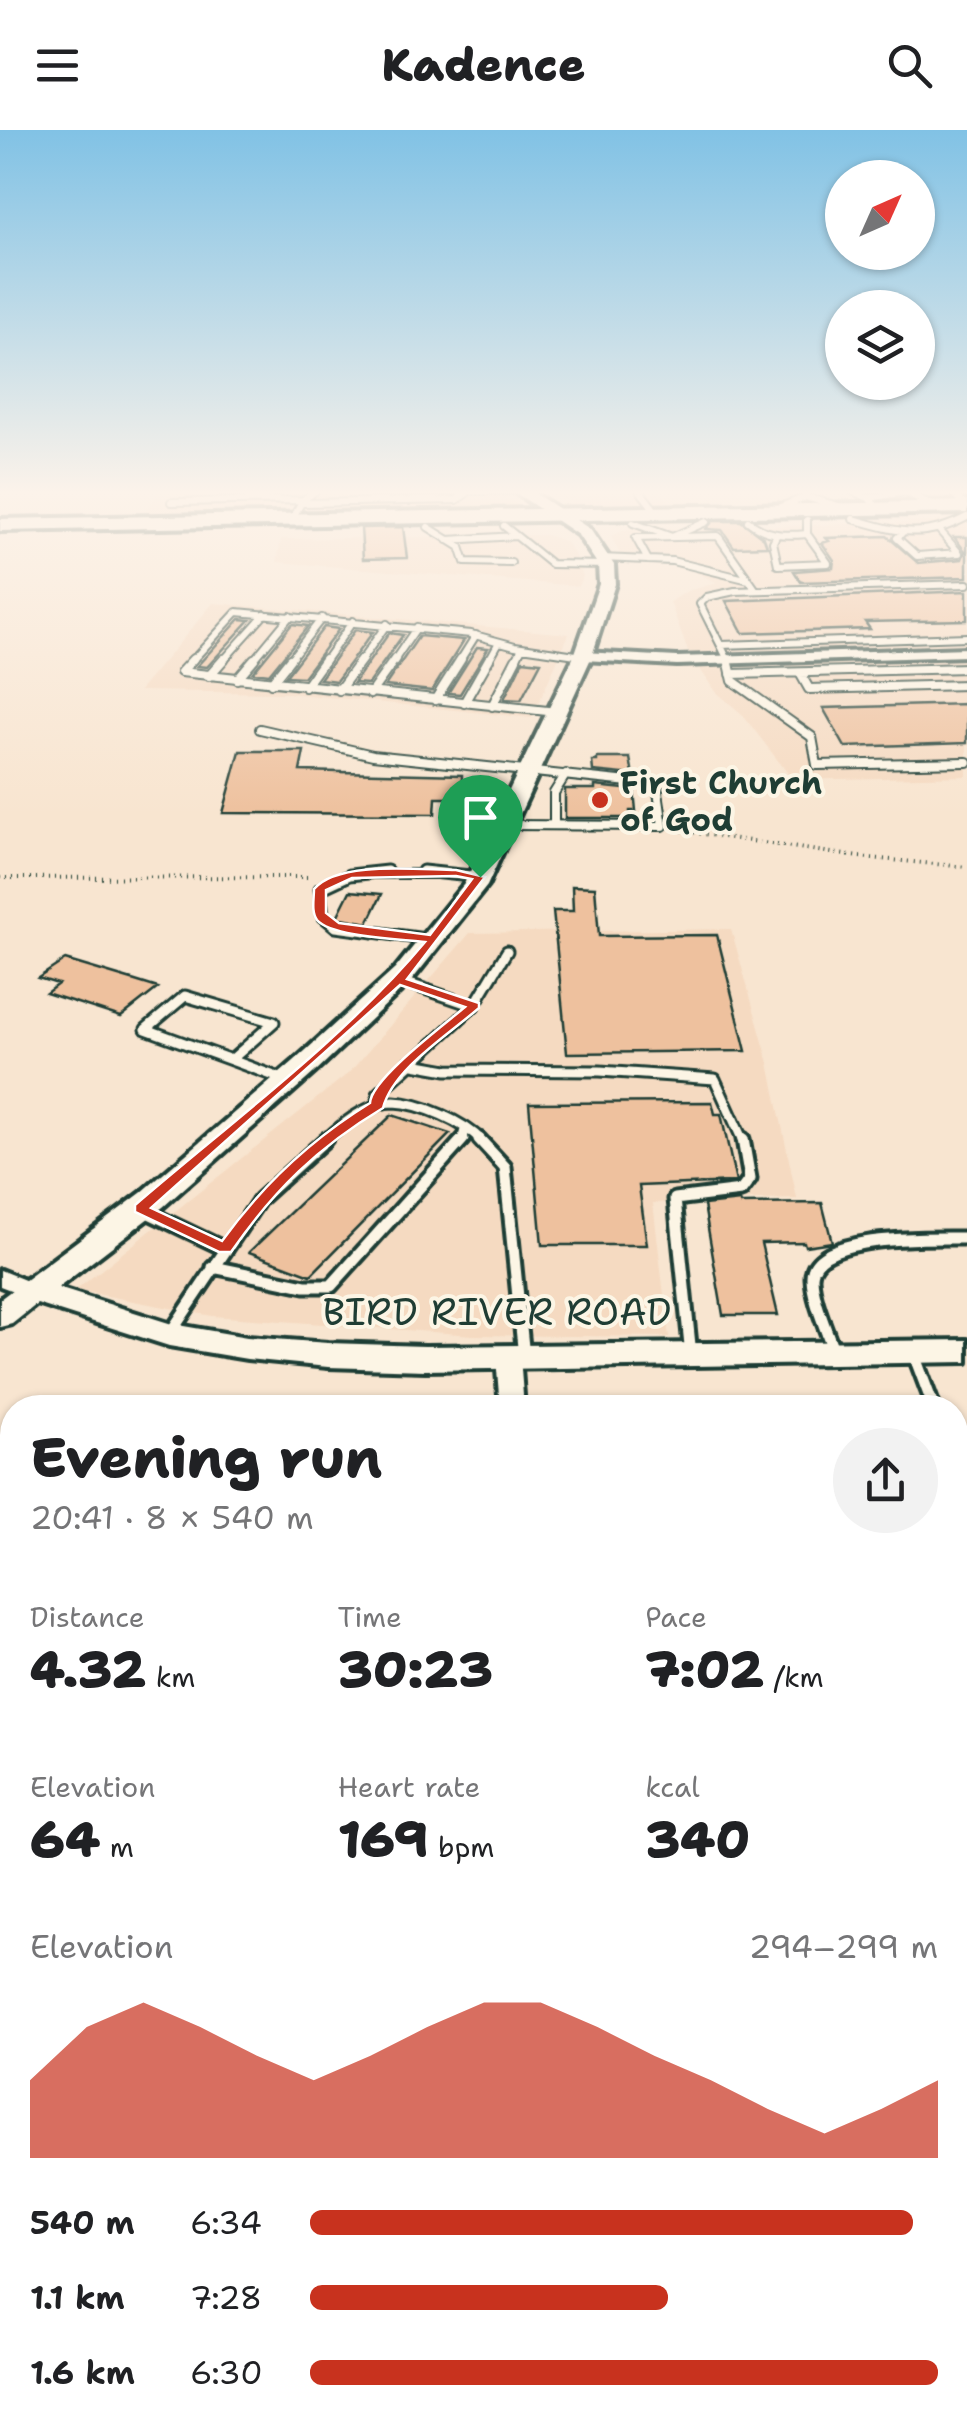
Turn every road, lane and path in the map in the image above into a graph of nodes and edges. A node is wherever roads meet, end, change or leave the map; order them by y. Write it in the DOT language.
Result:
graph roads {
  1 [pos="604,598"];
  2 [pos="706,598"];
  3 [pos="265,614"];
  4 [pos="290,616"];
  5 [pos="322,618"];
  6 [pos="354,621"];
  7 [pos="387,624"];
  8 [pos="416,628"];
  9 [pos="476,635"];
  10 [pos="967,637"];
  11 [pos="499,642"];
  12 [pos="720,644"];
  13 [pos="522,648"];
  14 [pos="967,652"];
  15 [pos="583,656"];
  16 [pos="728,660"];
  17 [pos="967,668"];
  18 [pos="800,672"];
  19 [pos="731,674"];
  20 [pos="210,676"];
  21 [pos="237,679"];
  22 [pos="271,683"];
  23 [pos="967,685"];
  24 [pos="305,686"];
  25 [pos="339,690"];
  26 [pos="370,694"];
  27 [pos="435,700"];
  28 [pos="464,703"];
  29 [pos="492,706"];
  30 [pos="557,712"];
  31 [pos="260,728"];
  32 [pos="967,762"];
  33 [pos="530,770"];
  34 [pos="566,774"];
  35 [pos="504,825"];
  36 [pos="554,825"];
  37 [pos="663,826"];
  38 [pos="967,867"];
  39 [pos="340,876"];
  40 [pos="480,877"];
  41 [pos="0,878"];
  42 [pos="434,940"];
  43 [pos="507,951"];
  44 [pos="398,980"];
  45 [pos="474,1006"];
  46 [pos="230,1060"];
  47 [pos="408,1063"];
  48 [pos="288,1081"];
  49 [pos="378,1105"];
  50 [pos="465,1130"];
  51 [pos="140,1209"];
  52 [pos="967,1238"];
  53 [pos="225,1248"];
  54 [pos="213,1267"];
  55 [pos="0,1278"];
  56 [pos="34,1292"];
  57 [pos="0,1316"];
  58 [pos="169,1335"];
  59 [pos="967,1351"];
  60 [pos="913,1352"];
  61 [pos="834,1353"];
  62 [pos="690,1355"];
  63 [pos="516,1357"];
  64 [pos="513,1395"];
  65 [pos="929,1395"];
  1 -- 15 [label="street"];
  2 -- 12 [label="lane"];
  3 -- 4 [label="lane"];
  3 -- 20 [label="lane"];
  3 -- 20 [label="lane"];
  4 -- 5 [label="lane"];
  4 -- 21 [label="lane"];
  5 -- 6 [label="lane"];
  5 -- 22 [label="lane"];
  6 -- 7 [label="lane"];
  6 -- 24 [label="lane"];
  7 -- 8 [label="lane"];
  7 -- 25 [label="lane"];
  8 -- 9 [label="lane"];
  8 -- 26 [label="lane"];
  9 -- 11 [label="lane"];
  9 -- 27 [label="lane"];
  10 -- 12 [label="lane"];
  11 -- 13 [label="lane"];
  11 -- 28 [label="lane"];
  12 -- 16 [label="lane"];
  13 -- 15 [label="lane"];
  13 -- 29 [label="lane"];
  14 -- 16 [label="street"];
  15 -- 16 [label="street"];
  15 -- 30 [label="street"];
  16 -- 19 [label="lane"];
  17 -- 18 [label="lane"];
  18 -- 19 [label="lane"];
  18 -- 23 [label="lane"];
  19 -- 32 [label="lane"];
  20 -- 21 [label="lane"];
  21 -- 22 [label="lane"];
  22 -- 24 [label="lane"];
  24 -- 25 [label="lane"];
  25 -- 26 [label="lane"];
  26 -- 27 [label="lane"];
  27 -- 28 [label="lane"];
  28 -- 29 [label="lane"];
  29 -- 30 [label="lane"];
  30 -- 33 [label="street"];
  31 -- 33 [label="lane"];
  33 -- 34 [label="lane"];
  33 -- 35 [label="street"];
  34 -- 36 [label="lane"];
  34 -- 37 [label="lane"];
  35 -- 36 [label="lane"];
  35 -- 40 [label="street"];
  36 -- 37 [label="lane"];
  37 -- 38 [label="path"];
  39 -- 40 [label="lane"];
  39 -- 41 [label="path"];
  39 -- 42 [label="lane"];
  40 -- 42 [label="street"];
  42 -- 44 [label="street"];
  43 -- 45 [label="lane"];
  44 -- 45 [label="lane"];
  44 -- 48 [label="street"];
  45 -- 47 [label="lane"];
  46 -- 46 [label="lane"];
  46 -- 48 [label="lane"];
  47 -- 49 [label="lane"];
  47 -- 62 [label="lane"];
  48 -- 51 [label="street"];
  49 -- 50 [label="lane"];
  49 -- 53 [label="lane"];
  50 -- 54 [label="lane"];
  50 -- 63 [label="lane"];
  51 -- 53 [label="lane"];
  51 -- 56 [label="street"];
  52 -- 61 [label="lane"];
  53 -- 54 [label="lane"];
  54 -- 58 [label="lane"];
  55 -- 56 [label="street"];
  56 -- 57 [label="street"];
  56 -- 58 [label="street, BIRD RIVER ROAD"];
  58 -- 63 [label="street, BIRD RIVER ROAD"];
  59 -- 60 [label="street, BIRD RIVER ROAD"];
  60 -- 61 [label="street, BIRD RIVER ROAD"];
  60 -- 65 [label="lane"];
  61 -- 62 [label="street, BIRD RIVER ROAD"];
  62 -- 63 [label="street, BIRD RIVER ROAD"];
  63 -- 64 [label="street"];
}
